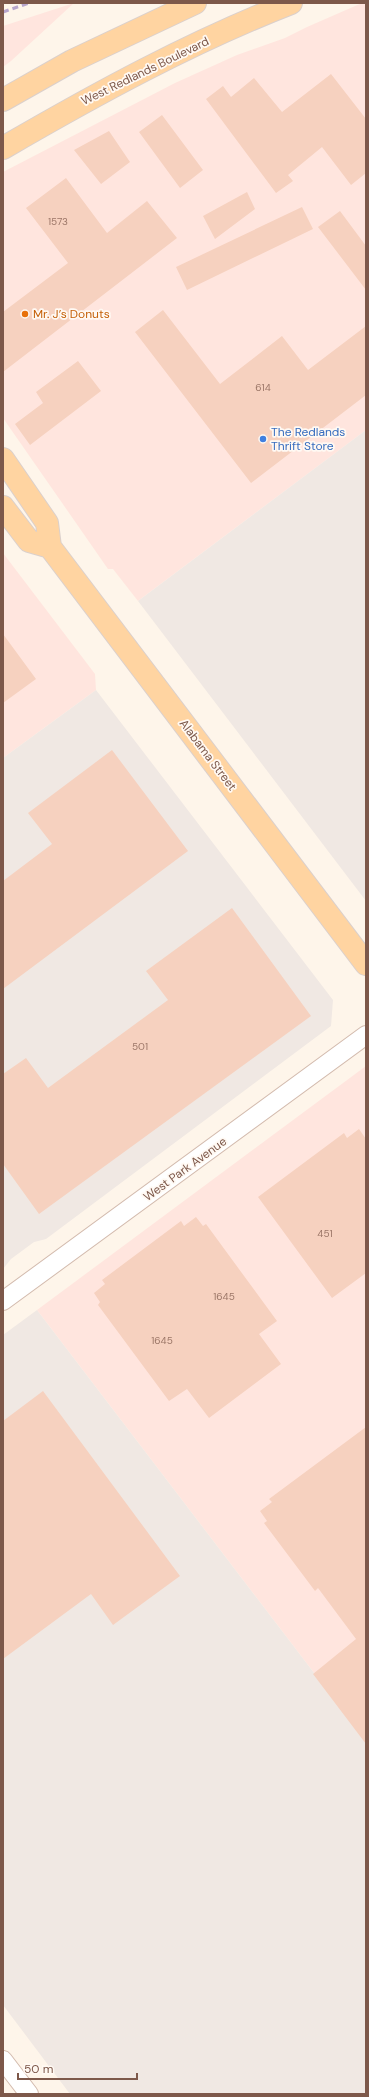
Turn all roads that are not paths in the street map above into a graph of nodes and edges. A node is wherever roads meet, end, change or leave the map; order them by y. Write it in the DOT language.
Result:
graph roads {
  1 [pos="195,3"];
  2 [pos="291,3"];
  3 [pos="3,100"];
  4 [pos="3,148"];
  5 [pos="3,459"];
  6 [pos="3,507"];
  7 [pos="50,547"];
  8 [pos="366,964"];
  9 [pos="366,1035"];
  10 [pos="3,1301"];
  11 [pos="3,2060"];
  12 [pos="29,2094"];
  1 -- 3 [label="main road"];
  2 -- 4 [label="main road, West Redlands Boulevard"];
  5 -- 7 [label="main road"];
  6 -- 7 [label="main road"];
  7 -- 8 [label="main road, Alabama Street"];
  9 -- 10 [label="street, West Park Avenue"];
  11 -- 12 [label="street"];
}
